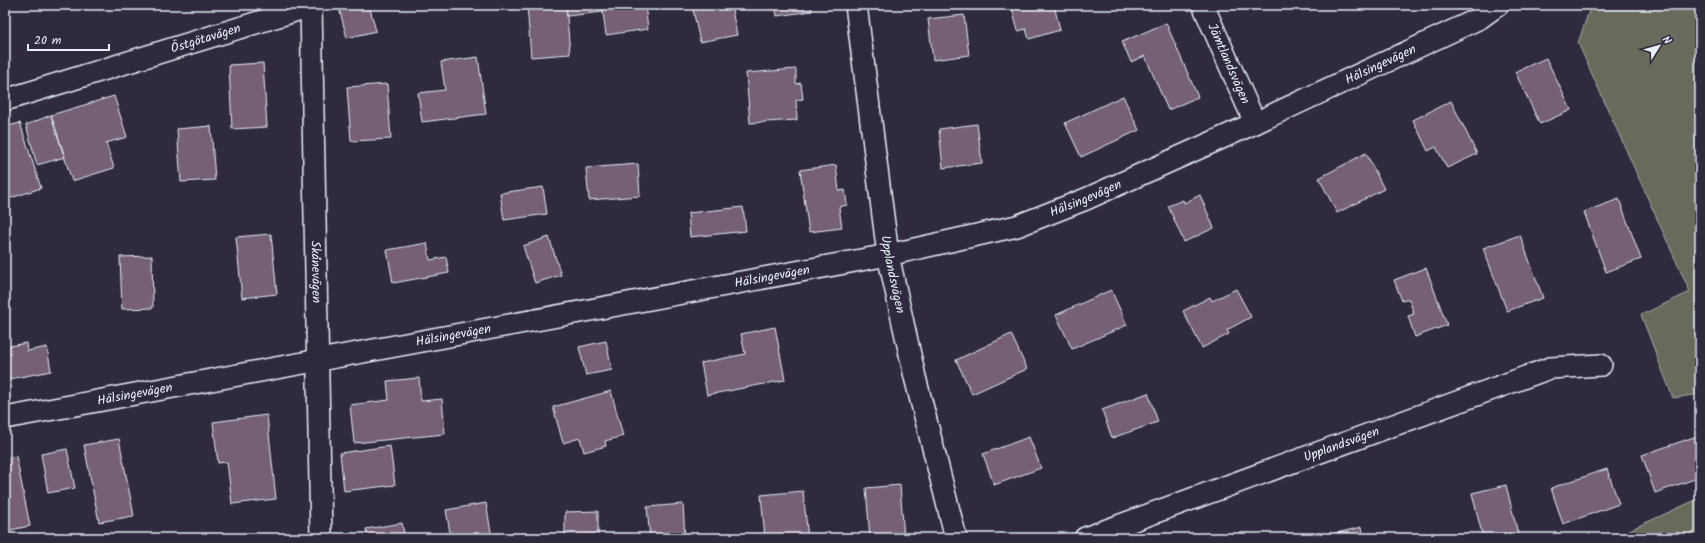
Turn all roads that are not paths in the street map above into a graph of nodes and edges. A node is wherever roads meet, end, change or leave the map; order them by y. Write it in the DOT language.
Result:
graph roads {
  1 [pos="312,5"];
  2 [pos="856,5"];
  3 [pos="1203,5"];
  4 [pos="1498,5"];
  5 [pos="5,100"];
  6 [pos="1255,123"];
  7 [pos="888,255"];
  8 [pos="317,360"];
  9 [pos="1600,365"];
  10 [pos="5,418"];
  11 [pos="321,538"];
  12 [pos="956,538"];
  13 [pos="1085,538"];
  1 -- 5 [label="street, Östgötavägen"];
  1 -- 8 [label="street, Skånevägen"];
  2 -- 7 [label="street, Upplandsvägen"];
  3 -- 6 [label="street, Jämtlandsvägen"];
  4 -- 6 [label="street, Hälsingevägen"];
  6 -- 7 [label="street, Hälsingevägen"];
  7 -- 8 [label="street, Hälsingevägen"];
  7 -- 12 [label="street, Upplandsvägen"];
  8 -- 10 [label="street, Hälsingevägen"];
  8 -- 11 [label="street, Skånevägen"];
  9 -- 13 [label="street, Upplandsvägen"];
}
